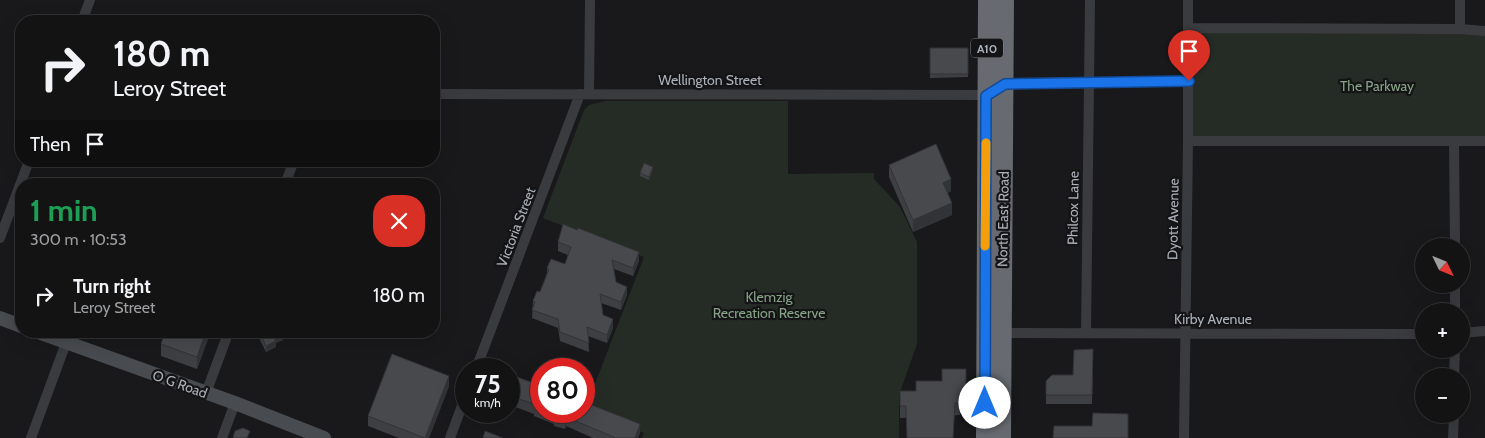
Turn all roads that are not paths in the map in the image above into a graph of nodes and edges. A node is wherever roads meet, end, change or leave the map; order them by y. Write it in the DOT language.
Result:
graph roads {
  1 [pos="90,0"];
  2 [pos="590,0"];
  3 [pos="988,0"];
  4 [pos="1005,0"];
  5 [pos="1090,0"];
  6 [pos="1188,0"];
  7 [pos="1460,0"];
  8 [pos="84,15"];
  9 [pos="1188,28"];
  10 [pos="1460,29"];
  11 [pos="1485,31"];
  12 [pos="1189,81"];
  13 [pos="1089,83"];
  14 [pos="1005,84"];
  15 [pos="440,94"];
  16 [pos="585,94"];
  17 [pos="986,96"];
  18 [pos="1188,141"];
  19 [pos="1485,141"];
  20 [pos="1454,142"];
  21 [pos="15,198"];
  22 [pos="0,238"];
  23 [pos="1455,238"];
  24 [pos="0,318"];
  25 [pos="15,324"];
  26 [pos="1485,331"];
  27 [pos="1470,332"];
  28 [pos="994,333"];
  29 [pos="1086,333"];
  30 [pos="1185,333"];
  31 [pos="1415,334"];
  32 [pos="53,338"];
  33 [pos="226,338"];
  34 [pos="66,343"];
  35 [pos="480,358"];
  36 [pos="206,393"];
  37 [pos="235,403"];
  38 [pos="456,423"];
  39 [pos="1454,423"];
  40 [pos="30,438"];
  41 [pos="222,438"];
  42 [pos="324,438"];
  43 [pos="450,438"];
  44 [pos="985,438"];
  45 [pos="1002,438"];
  46 [pos="1184,438"];
  47 [pos="1453,438"];
  1 -- 8 [label="street"];
  2 -- 16 [label="street"];
  3 -- 17 [label="highway, North East Road / A10"];
  4 -- 14 [label="highway, North East Road / A10"];
  5 -- 13 [label="street, Philcox Lane"];
  6 -- 9 [label="street, Dyott Avenue"];
  7 -- 10 [label="street"];
  9 -- 10 [label="street"];
  9 -- 12 [label="street, Dyott Avenue"];
  10 -- 11 [label="street"];
  12 -- 13 [label="street"];
  12 -- 18 [label="street, Dyott Avenue"];
  13 -- 14 [label="street"];
  13 -- 29 [label="street, Philcox Lane"];
  14 -- 17 [label="highway"];
  14 -- 28 [label="highway, North East Road / A10"];
  15 -- 16 [label="street, Wellington Street"];
  16 -- 17 [label="street, Wellington Street"];
  16 -- 35 [label="street, Victoria Street"];
  17 -- 28 [label="highway, North East Road / A10"];
  18 -- 20 [label="street"];
  18 -- 30 [label="street, Dyott Avenue"];
  19 -- 20 [label="street"];
  20 -- 23 [label="street"];
  21 -- 22 [label="street"];
  24 -- 25 [label="main road"];
  26 -- 27 [label="street"];
  28 -- 29 [label="street, Kirby Avenue"];
  28 -- 44 [label="highway, North East Road / A10"];
  28 -- 45 [label="highway, North East Road / A10"];
  29 -- 30 [label="street, Kirby Avenue"];
  30 -- 31 [label="street, Kirby Avenue"];
  30 -- 46 [label="street, Dyott Avenue"];
  32 -- 34 [label="main road, O G Road"];
  33 -- 36 [label="street"];
  34 -- 36 [label="main road, O G Road"];
  34 -- 40 [label="street"];
  36 -- 37 [label="main road, O G Road"];
  37 -- 41 [label="street"];
  37 -- 42 [label="main road, O G Road"];
  38 -- 43 [label="street"];
  39 -- 47 [label="street"];
}
